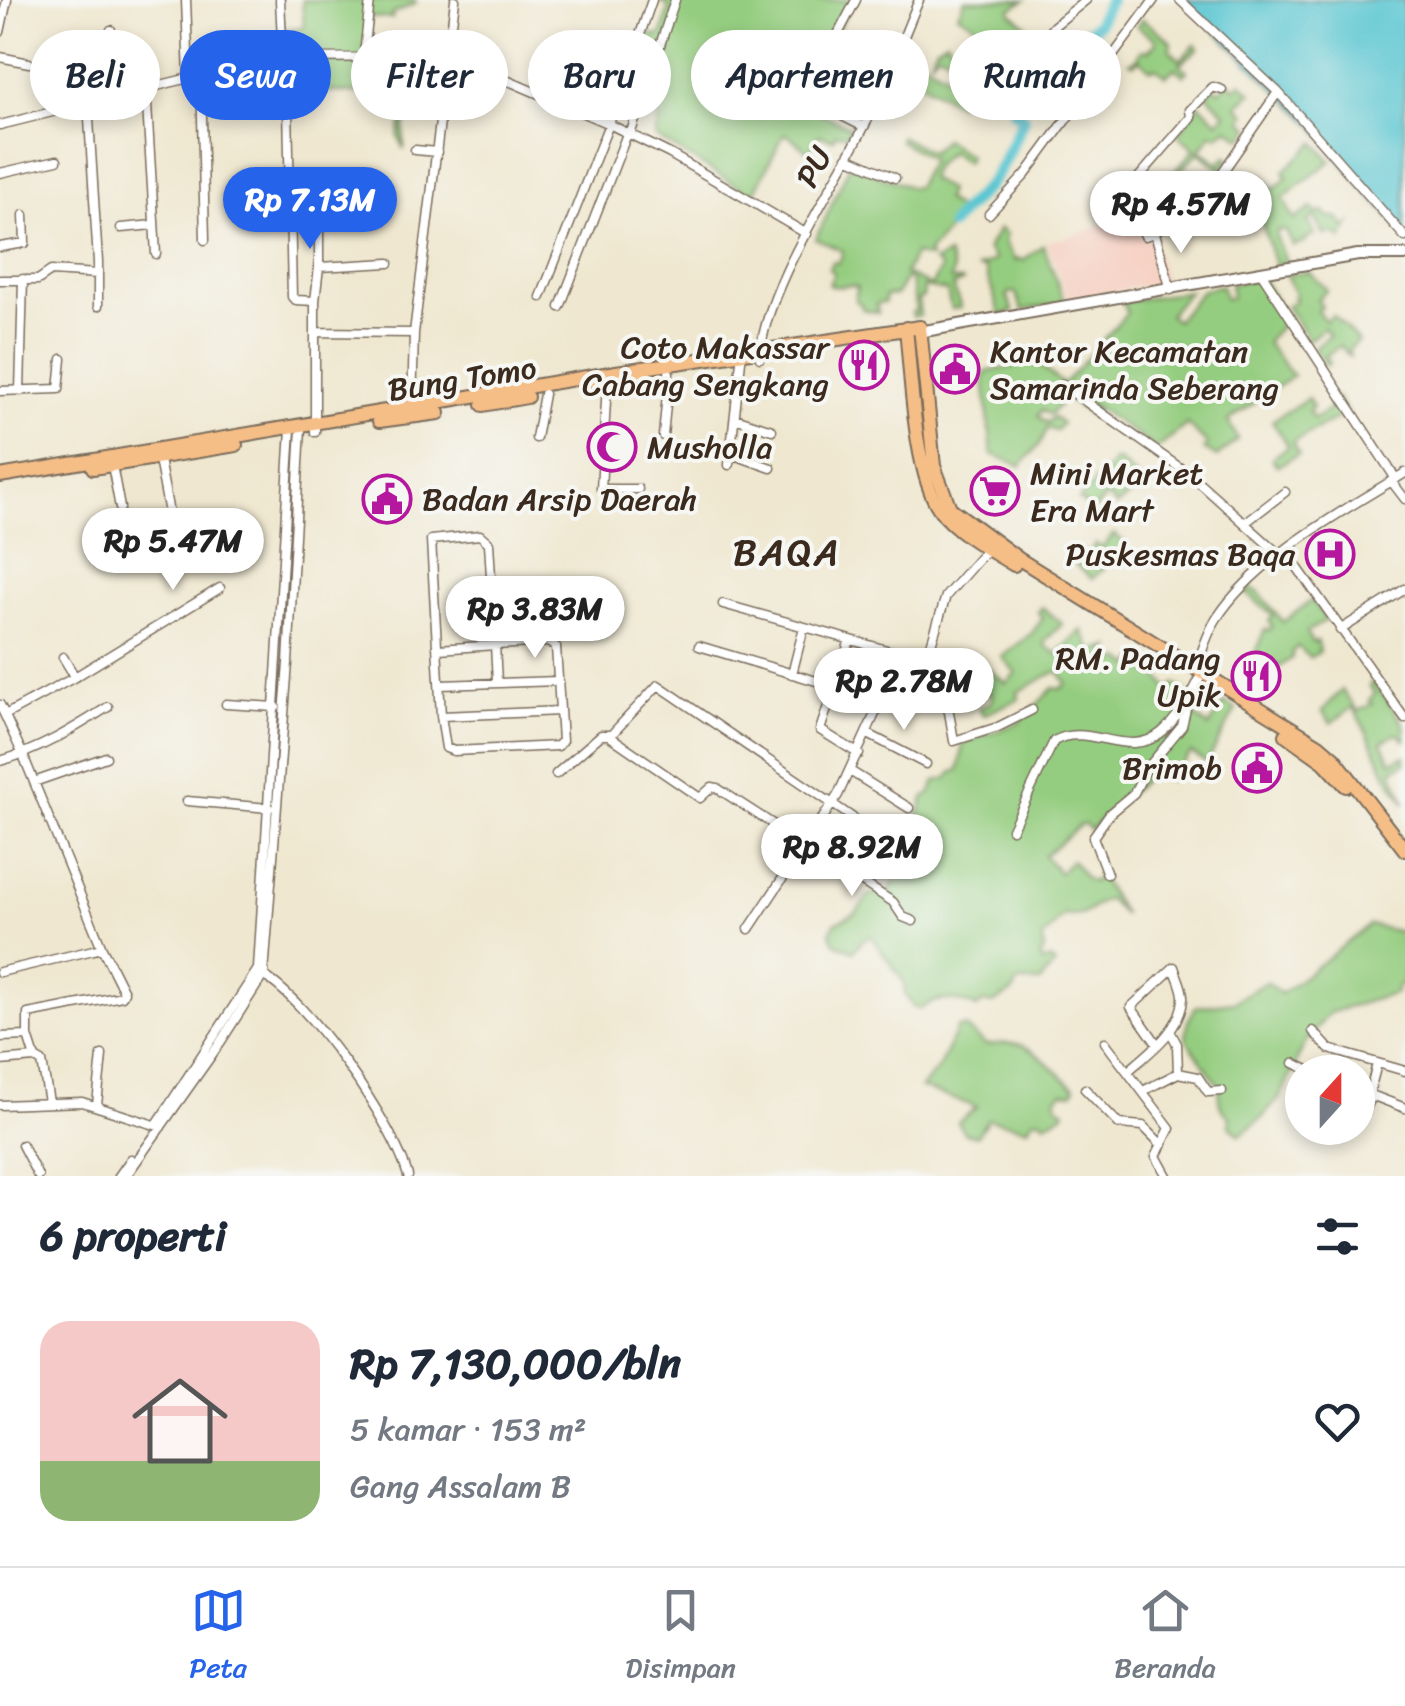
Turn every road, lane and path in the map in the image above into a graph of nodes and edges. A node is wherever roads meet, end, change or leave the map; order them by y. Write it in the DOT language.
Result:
graph roads {
  1 [pos="7,0"];
  2 [pos="186,0"];
  3 [pos="280,0"];
  4 [pos="370,0"];
  5 [pos="455,0"];
  6 [pos="652,0"];
  7 [pos="675,0"];
  8 [pos="856,0"];
  9 [pos="919,0"];
  10 [pos="1086,0"];
  11 [pos="1154,0"];
  12 [pos="1180,0"];
  13 [pos="187,30"];
  14 [pos="283,30"];
  15 [pos="367,30"];
  16 [pos="453,30"];
  17 [pos="1051,30"];
  18 [pos="0,32"];
  19 [pos="0,57"];
  20 [pos="29,63"];
  21 [pos="508,81"];
  22 [pos="1222,90"];
  23 [pos="1278,92"];
  24 [pos="30,118"];
  25 [pos="89,120"];
  26 [pos="148,120"];
  27 [pos="203,120"];
  28 [pos="287,120"];
  29 [pos="442,120"];
  30 [pos="609,124"];
  31 [pos="0,125"];
  32 [pos="864,127"];
  33 [pos="628,134"];
  34 [pos="415,150"];
  35 [pos="437,152"];
  36 [pos="846,157"];
  37 [pos="57,160"];
  38 [pos="0,173"];
  39 [pos="895,178"];
  40 [pos="318,204"];
  41 [pos="990,214"];
  42 [pos="24,215"];
  43 [pos="154,225"];
  44 [pos="121,228"];
  45 [pos="1156,232"];
  46 [pos="807,234"];
  47 [pos="1405,237"];
  48 [pos="205,240"];
  49 [pos="0,247"];
  50 [pos="156,254"];
  51 [pos="1405,254"];
  52 [pos="389,263"];
  53 [pos="319,267"];
  54 [pos="98,274"];
  55 [pos="1262,274"];
  56 [pos="23,279"];
  57 [pos="0,280"];
  58 [pos="1171,290"];
  59 [pos="541,297"];
  60 [pos="315,301"];
  61 [pos="98,306"];
  62 [pos="560,307"];
  63 [pos="917,330"];
  64 [pos="315,332"];
  65 [pos="414,333"];
  66 [pos="760,354"];
  67 [pos="62,359"];
  68 [pos="741,362"];
  69 [pos="669,373"];
  70 [pos="580,383"];
  71 [pos="608,383"];
  72 [pos="1062,385"];
  73 [pos="0,391"];
  74 [pos="20,391"];
  75 [pos="544,394"];
  76 [pos="412,413"];
  77 [pos="735,418"];
  78 [pos="772,430"];
  79 [pos="302,431"];
  80 [pos="663,436"];
  81 [pos="536,438"];
  82 [pos="729,453"];
  83 [pos="151,457"];
  84 [pos="729,464"];
  85 [pos="112,465"];
  86 [pos="771,468"];
  87 [pos="1405,473"];
  88 [pos="0,476"];
  89 [pos="34,476"];
  90 [pos="1394,480"];
  91 [pos="0,485"];
  92 [pos="638,489"];
  93 [pos="1285,492"];
  94 [pos="1405,499"];
  95 [pos="120,508"];
  96 [pos="1246,522"];
  97 [pos="171,524"];
  98 [pos="991,545"];
  99 [pos="1283,553"];
  100 [pos="220,588"];
  101 [pos="1405,590"];
  102 [pos="723,604"];
  103 [pos="804,628"];
  104 [pos="1340,630"];
  105 [pos="850,640"];
  106 [pos="495,645"];
  107 [pos="699,646"];
  108 [pos="439,649"];
  109 [pos="891,653"];
  110 [pos="63,657"];
  111 [pos="926,661"];
  112 [pos="792,674"];
  113 [pos="1197,674"];
  114 [pos="74,677"];
  115 [pos="558,681"];
  116 [pos="497,682"];
  117 [pos="440,685"];
  118 [pos="836,687"];
  119 [pos="279,700"];
  120 [pos="880,700"];
  121 [pos="1188,701"];
  122 [pos="226,704"];
  123 [pos="0,706"];
  124 [pos="108,707"];
  125 [pos="1032,710"];
  126 [pos="560,711"];
  127 [pos="4,715"];
  128 [pos="441,716"];
  129 [pos="1405,719"];
  130 [pos="868,734"];
  131 [pos="611,736"];
  132 [pos="859,754"];
  133 [pos="24,755"];
  134 [pos="106,757"];
  135 [pos="0,761"];
  136 [pos="926,764"];
  137 [pos="850,771"];
  138 [pos="556,774"];
  139 [pos="34,782"];
  140 [pos="1360,798"];
  141 [pos="186,801"];
  142 [pos="832,806"];
  143 [pos="269,808"];
  144 [pos="910,808"];
  145 [pos="1012,829"];
  146 [pos="806,845"];
  147 [pos="1405,850"];
  148 [pos="903,852"];
  149 [pos="1405,864"];
  150 [pos="1107,874"];
  151 [pos="913,922"];
  152 [pos="749,929"];
  153 [pos="102,948"];
  154 [pos="0,972"];
  155 [pos="261,973"];
  156 [pos="1170,1031"];
  157 [pos="1313,1031"];
  158 [pos="28,1036"];
  159 [pos="0,1037"];
  160 [pos="1105,1042"];
  161 [pos="1157,1044"];
  162 [pos="102,1055"];
  163 [pos="35,1058"];
  164 [pos="0,1061"];
  165 [pos="1376,1064"];
  166 [pos="1375,1070"];
  167 [pos="1128,1071"];
  168 [pos="1405,1071"];
  169 [pos="1178,1074"];
  170 [pos="1085,1089"];
  171 [pos="1222,1090"];
  172 [pos="1143,1091"];
  173 [pos="1375,1096"];
  174 [pos="49,1102"];
  175 [pos="0,1105"];
  176 [pos="96,1105"];
  177 [pos="1405,1108"];
  178 [pos="158,1126"];
  179 [pos="1162,1145"];
  180 [pos="22,1146"];
  181 [pos="38,1176"];
  182 [pos="122,1176"];
  183 [pos="408,1176"];
  184 [pos="1167,1176"];
  1 -- 18 [label="street"];
  2 -- 13 [label="street"];
  3 -- 14 [label="street"];
  4 -- 15 [label="street"];
  5 -- 16 [label="street"];
  6 -- 30 [label="street"];
  7 -- 33 [label="street"];
  8 -- 32 [label="street"];
  9 -- 32 [label="street, PU"];
  10 -- 17 [label="street"];
  11 -- 41 [label="street"];
  12 -- 23 [label="street"];
  19 -- 20 [label="street"];
  21 -- 30 [label="street"];
  22 -- 45 [label="street"];
  23 -- 45 [label="street"];
  23 -- 47 [label="street"];
  24 -- 31 [label="street"];
  25 -- 54 [label="street"];
  26 -- 43 [label="street"];
  27 -- 48 [label="street"];
  28 -- 60 [label="street"];
  29 -- 35 [label="street"];
  30 -- 33 [label="street"];
  30 -- 59 [label="street"];
  32 -- 36 [label="street, PU"];
  33 -- 46 [label="street"];
  33 -- 62 [label="street"];
  34 -- 35 [label="street"];
  35 -- 65 [label="street"];
  36 -- 39 [label="street"];
  36 -- 46 [label="street, PU"];
  37 -- 38 [label="street"];
  40 -- 53 [label="street"];
  42 -- 49 [label="street"];
  43 -- 44 [label="street"];
  43 -- 50 [label="street"];
  45 -- 58 [label="street"];
  46 -- 66 [label="street, PU"];
  51 -- 55 [label="street, Bung Tomo"];
  52 -- 53 [label="street"];
  53 -- 60 [label="street"];
  54 -- 56 [label="street"];
  54 -- 61 [label="street"];
  55 -- 58 [label="street, Bung Tomo"];
  55 -- 90 [label="street"];
  56 -- 57 [label="street"];
  56 -- 74 [label="street"];
  58 -- 63 [label="street, Bung Tomo"];
  60 -- 64 [label="street"];
  63 -- 66 [label="main road, Bung Tomo"];
  63 -- 98 [label="main road"];
  64 -- 65 [label="street"];
  64 -- 79 [label="street"];
  65 -- 76 [label="street"];
  66 -- 68 [label="main road, Bung Tomo"];
  66 -- 70 [label="main road, Bung Tomo"];
  67 -- 74 [label="street"];
  68 -- 69 [label="main road, Bung Tomo"];
  68 -- 77 [label="street"];
  69 -- 71 [label="main road, Bung Tomo"];
  69 -- 80 [label="street"];
  70 -- 71 [label="main road, Bung Tomo"];
  70 -- 75 [label="main road, Bung Tomo"];
  70 -- 76 [label="main road, Bung Tomo"];
  71 -- 92 [label="street"];
  72 -- 96 [label="street"];
  73 -- 74 [label="street"];
  75 -- 76 [label="main road, Bung Tomo"];
  75 -- 81 [label="street"];
  76 -- 79 [label="main road, Bung Tomo"];
  77 -- 78 [label="street"];
  77 -- 82 [label="street"];
  79 -- 83 [label="main road, Bung Tomo"];
  79 -- 119 [label="street"];
  82 -- 84 [label="street"];
  82 -- 86 [label="street"];
  83 -- 85 [label="main road, Bung Tomo"];
  83 -- 89 [label="main road, Bung Tomo"];
  83 -- 97 [label="street"];
  85 -- 89 [label="main road, Bung Tomo"];
  85 -- 95 [label="street"];
  87 -- 90 [label="street"];
  88 -- 89 [label="main road, Bung Tomo"];
  89 -- 91 [label="main road, Bung Tomo"];
  90 -- 94 [label="street"];
  90 -- 99 [label="street"];
  93 -- 96 [label="street"];
  96 -- 99 [label="street"];
  98 -- 111 [label="street"];
  98 -- 113 [label="main road"];
  99 -- 104 [label="street"];
  99 -- 113 [label="street"];
  100 -- 114 [label="street"];
  101 -- 104 [label="street"];
  102 -- 103 [label="street"];
  103 -- 105 [label="street"];
  103 -- 112 [label="street"];
  104 -- 129 [label="street"];
  105 -- 109 [label="street"];
  105 -- 118 [label="street"];
  106 -- 108 [label="street"];
  106 -- 108 [label="street"];
  106 -- 115 [label="street"];
  106 -- 116 [label="street"];
  107 -- 112 [label="street"];
  108 -- 117 [label="street"];
  109 -- 111 [label="street"];
  109 -- 120 [label="street"];
  110 -- 114 [label="street"];
  111 -- 125 [label="street"];
  112 -- 118 [label="street"];
  113 -- 121 [label="street"];
  113 -- 140 [label="main road"];
  114 -- 127 [label="street"];
  115 -- 116 [label="street"];
  115 -- 126 [label="street"];
  116 -- 117 [label="street"];
  117 -- 128 [label="street"];
  118 -- 120 [label="street"];
  118 -- 132 [label="street"];
  119 -- 122 [label="street"];
  119 -- 143 [label="street"];
  119 -- 155 [label="street"];
  120 -- 130 [label="street"];
  121 -- 145 [label="street"];
  121 -- 150 [label="street"];
  123 -- 127 [label="street"];
  124 -- 133 [label="street"];
  126 -- 128 [label="street"];
  126 -- 128 [label="street"];
  127 -- 133 [label="street"];
  130 -- 132 [label="street"];
  130 -- 136 [label="street"];
  131 -- 138 [label="street"];
  131 -- 142 [label="street"];
  131 -- 146 [label="street"];
  132 -- 137 [label="street"];
  133 -- 135 [label="street"];
  133 -- 139 [label="street"];
  134 -- 139 [label="street"];
  137 -- 142 [label="street"];
  137 -- 144 [label="street"];
  139 -- 153 [label="street"];
  140 -- 147 [label="main road"];
  140 -- 149 [label="main road"];
  141 -- 143 [label="street"];
  142 -- 146 [label="street"];
  142 -- 148 [label="street"];
  143 -- 155 [label="street"];
  146 -- 151 [label="street"];
  146 -- 152 [label="street"];
  153 -- 154 [label="street"];
  153 -- 158 [label="street"];
  155 -- 178 [label="street"];
  155 -- 183 [label="street"];
  156 -- 161 [label="street"];
  156 -- 161 [label="street"];
  156 -- 169 [label="street"];
  157 -- 165 [label="street"];
  158 -- 159 [label="street"];
  158 -- 163 [label="street"];
  160 -- 167 [label="street"];
  161 -- 167 [label="street"];
  162 -- 176 [label="street"];
  163 -- 164 [label="street"];
  163 -- 174 [label="street"];
  165 -- 166 [label="street"];
  165 -- 168 [label="street"];
  167 -- 172 [label="street"];
  169 -- 171 [label="street"];
  169 -- 172 [label="street"];
  170 -- 179 [label="street"];
  172 -- 179 [label="street"];
  173 -- 177 [label="street"];
  174 -- 175 [label="street"];
  174 -- 176 [label="street"];
  176 -- 178 [label="street"];
  178 -- 182 [label="street"];
  179 -- 184 [label="street"];
  180 -- 181 [label="street"];
}
